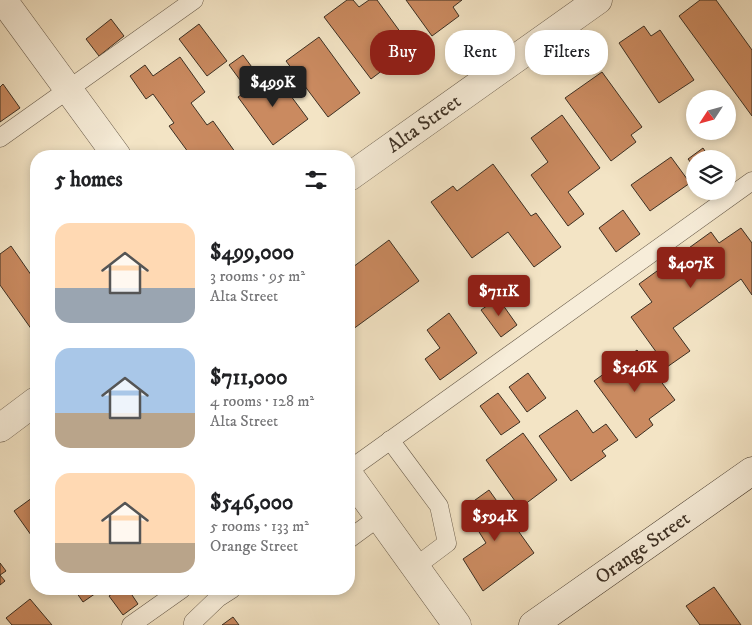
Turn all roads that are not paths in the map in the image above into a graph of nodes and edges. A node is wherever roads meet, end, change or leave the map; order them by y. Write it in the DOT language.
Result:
graph roads {
  1 [pos="3,0"];
  2 [pos="194,0"];
  3 [pos="598,0"];
  4 [pos="68,88"];
  5 [pos="0,138"];
  6 [pos="113,150"];
  7 [pos="355,173"];
  8 [pos="752,181"];
  9 [pos="30,406"];
  10 [pos="0,428"];
  11 [pos="390,440"];
  12 [pos="355,466"];
  13 [pos="752,471"];
  14 [pos="355,483"];
  15 [pos="379,517"];
  16 [pos="355,535"];
  17 [pos="415,566"];
  18 [pos="174,595"];
  19 [pos="223,595"];
  20 [pos="131,625"];
  21 [pos="193,625"];
  22 [pos="457,625"];
  23 [pos="533,625"];
  1 -- 4 [label="street"];
  2 -- 4 [label="lane"];
  3 -- 7 [label="street, Alta Street"];
  4 -- 5 [label="lane"];
  4 -- 6 [label="street"];
  8 -- 11 [label="lane"];
  9 -- 10 [label="street"];
  11 -- 12 [label="lane"];
  11 -- 17 [label="lane"];
  13 -- 23 [label="street, Orange Street"];
  14 -- 15 [label="street"];
  15 -- 16 [label="lane"];
  15 -- 17 [label="street"];
  17 -- 22 [label="street"];
  18 -- 20 [label="lane"];
  19 -- 21 [label="lane"];
}
